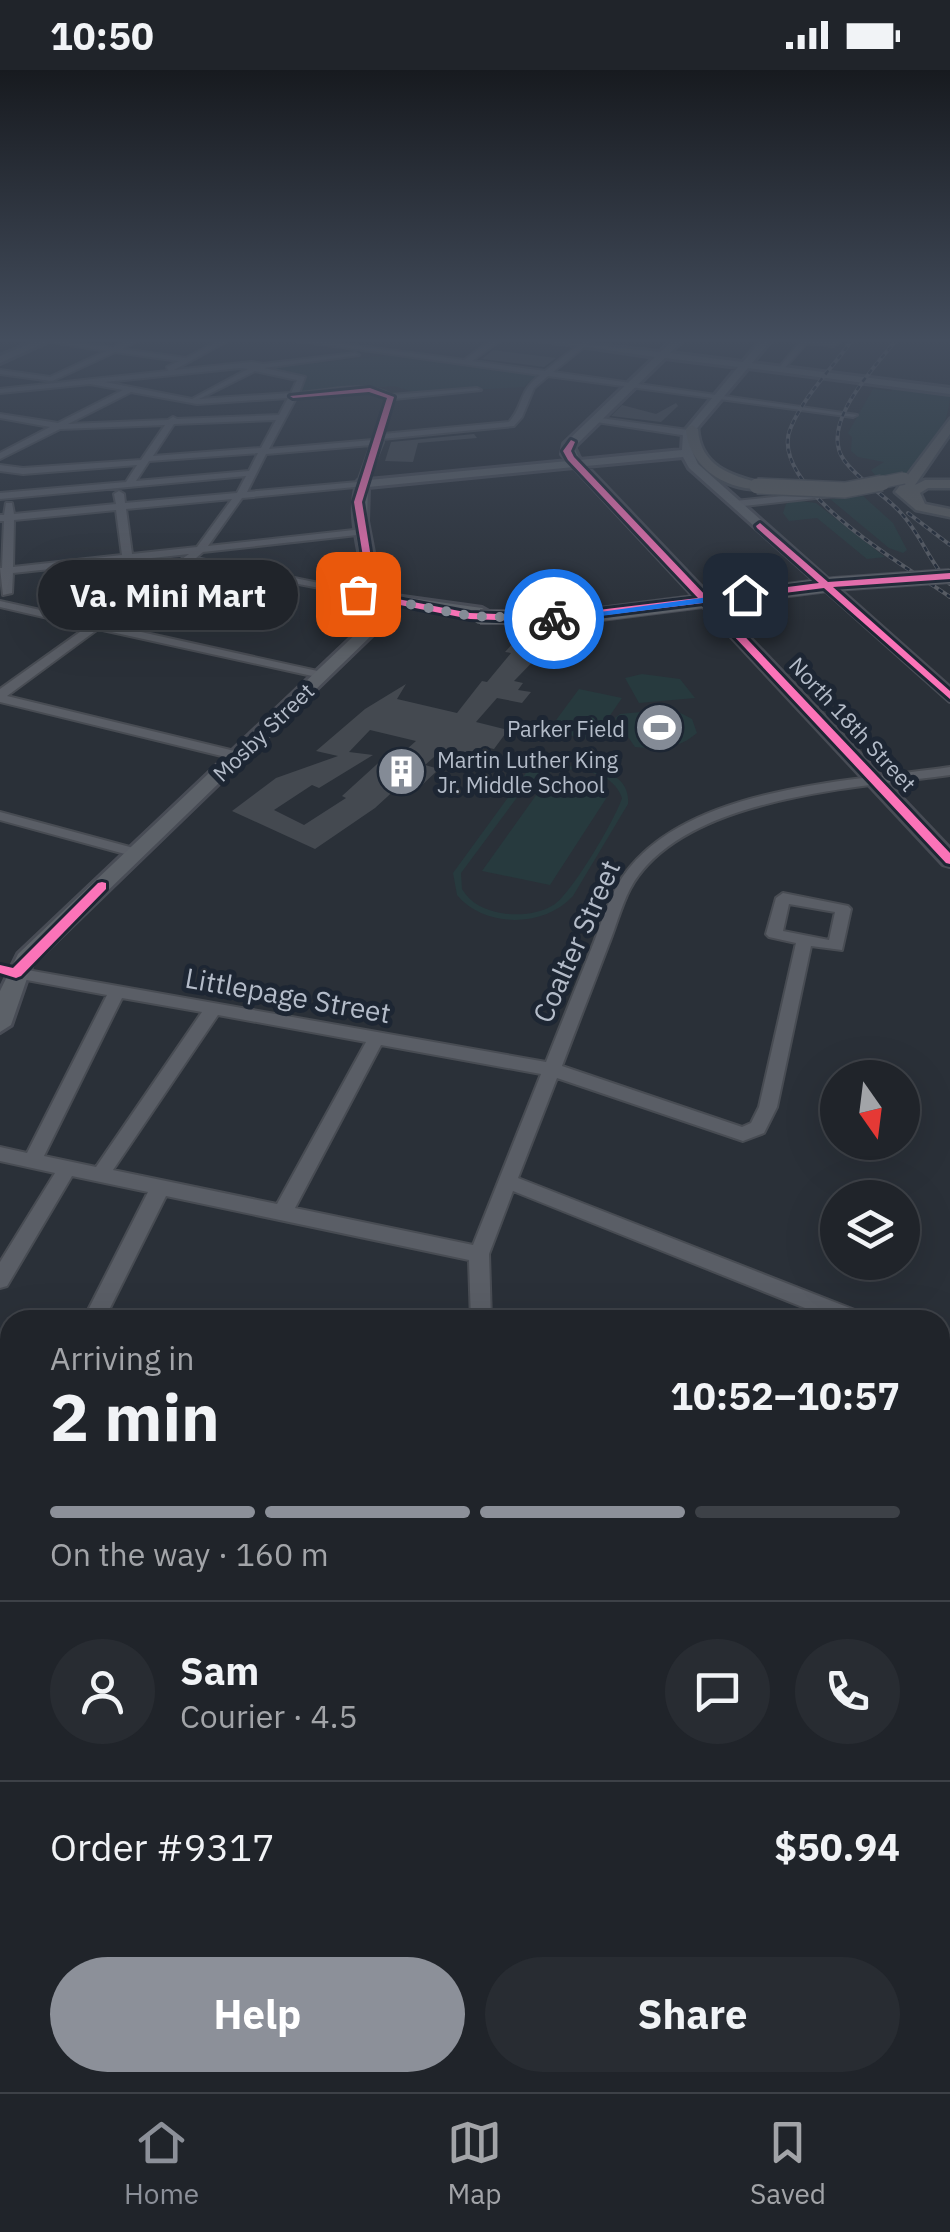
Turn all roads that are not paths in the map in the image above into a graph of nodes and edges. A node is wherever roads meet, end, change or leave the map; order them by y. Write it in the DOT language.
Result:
graph roads {
  1 [pos="49,433"];
  2 [pos="164,433"];
  3 [pos="272,433"];
  4 [pos="380,433"];
  5 [pos="434,433"];
  6 [pos="580,433"];
  7 [pos="690,433"];
  8 [pos="690,433"];
  9 [pos="944,433"];
  10 [pos="379,440"];
  11 [pos="264,451"];
  12 [pos="687,453"];
  13 [pos="36,455"];
  14 [pos="0,456"];
  15 [pos="146,460"];
  16 [pos="928,462"];
  17 [pos="576,464"];
  18 [pos="0,468"];
  19 [pos="18,471"];
  20 [pos="252,473"];
  21 [pos="124,484"];
  22 [pos="362,484"];
  23 [pos="950,484"];
  24 [pos="866,492"];
  25 [pos="240,495"];
  26 [pos="5,496"];
  27 [pos="735,504"];
  28 [pos="120,506"];
  29 [pos="950,511"];
  30 [pos="4,518"];
  31 [pos="362,532"];
  32 [pos="199,550"];
  33 [pos="128,558"];
  34 [pos="188,560"];
  35 [pos="48,566"];
  36 [pos="3,571"];
  37 [pos="950,574"];
  38 [pos="373,597"];
  39 [pos="2,598"];
  40 [pos="96,626"];
  41 [pos="322,676"];
  42 [pos="950,696"];
  43 [pos="0,697"];
  44 [pos="238,756"];
  45 [pos="950,771"];
  46 [pos="878,783"];
  47 [pos="0,816"];
  48 [pos="136,853"];
  49 [pos="950,860"];
  50 [pos="805,940"];
  51 [pos="8,971"];
  52 [pos="117,992"];
  53 [pos="212,1009"];
  54 [pos="0,1025"];
  55 [pos="376,1039"];
  56 [pos="550,1070"];
  57 [pos="0,1154"];
  58 [pos="32,1161"];
  59 [pos="67,1168"];
  60 [pos="100,1175"];
  61 [pos="507,1181"];
  62 [pos="160,1188"];
  63 [pos="282,1213"];
  64 [pos="479,1254"];
  65 [pos="0,1280"];
  66 [pos="98,1310"];
  67 [pos="481,1310"];
  68 [pos="833,1310"];
  1 -- 14 [label="street"];
  2 -- 15 [label="street"];
  3 -- 11 [label="street"];
  4 -- 10 [label="street, Mosby Street"];
  5 -- 10 [label="street"];
  6 -- 17 [label="main road"];
  7 -- 12 [label="main road"];
  8 -- 16 [label="highway, bridge"];
  9 -- 16 [label="highway"];
  10 -- 11 [label="street"];
  10 -- 22 [label="street, Mosby Street"];
  11 -- 15 [label="street"];
  11 -- 20 [label="street"];
  12 -- 17 [label="main road"];
  12 -- 27 [label="main road"];
  13 -- 19 [label="street"];
  15 -- 19 [label="street"];
  15 -- 21 [label="street"];
  16 -- 29 [label="highway"];
  17 -- 22 [label="main road"];
  17 -- 46 [label="main road, North 18th Street"];
  18 -- 19 [label="street"];
  19 -- 26 [label="street"];
  20 -- 21 [label="street"];
  20 -- 25 [label="street"];
  21 -- 26 [label="street"];
  21 -- 28 [label="street"];
  22 -- 25 [label="street"];
  22 -- 31 [label="main road, Mosby Street"];
  23 -- 29 [label="highway"];
  24 -- 27 [label="street"];
  25 -- 28 [label="street"];
  25 -- 32 [label="street"];
  26 -- 30 [label="street"];
  27 -- 42 [label="main road"];
  28 -- 30 [label="street"];
  28 -- 33 [label="street"];
  30 -- 36 [label="street"];
  31 -- 32 [label="street"];
  31 -- 38 [label="main road, Mosby Street"];
  32 -- 33 [label="street"];
  32 -- 34 [label="street"];
  33 -- 35 [label="street"];
  34 -- 38 [label="street"];
  34 -- 40 [label="street"];
  35 -- 36 [label="street"];
  35 -- 39 [label="street"];
  36 -- 39 [label="street"];
  37 -- 38 [label="main road, bridge"];
  38 -- 41 [label="main road, Mosby Street"];
  39 -- 40 [label="street"];
  40 -- 41 [label="street"];
  40 -- 43 [label="street"];
  41 -- 44 [label="main road, Mosby Street"];
  43 -- 44 [label="street"];
  44 -- 48 [label="main road, Mosby Street"];
  45 -- 46 [label="street, Coalter Street"];
  46 -- 49 [label="main road, North 18th Street"];
  46 -- 56 [label="street, Coalter Street"];
  47 -- 48 [label="street"];
  48 -- 51 [label="main road, Mosby Street"];
  50 -- 50 [label="street"];
  50 -- 56 [label="street"];
  51 -- 52 [label="street, Littlepage Street"];
  51 -- 54 [label="main road, Mosby Street"];
  52 -- 53 [label="street, Littlepage Street"];
  52 -- 58 [label="street"];
  53 -- 55 [label="street, Littlepage Street"];
  53 -- 60 [label="street"];
  55 -- 56 [label="street, Littlepage Street"];
  55 -- 63 [label="street"];
  56 -- 61 [label="street, Coalter Street"];
  57 -- 58 [label="street"];
  58 -- 59 [label="street"];
  59 -- 60 [label="street"];
  59 -- 65 [label="street"];
  60 -- 62 [label="street"];
  61 -- 64 [label="street, Coalter Street"];
  61 -- 68 [label="street"];
  62 -- 63 [label="street"];
  62 -- 66 [label="street"];
  63 -- 64 [label="street"];
  64 -- 67 [label="street, Coalter Street"];
}
